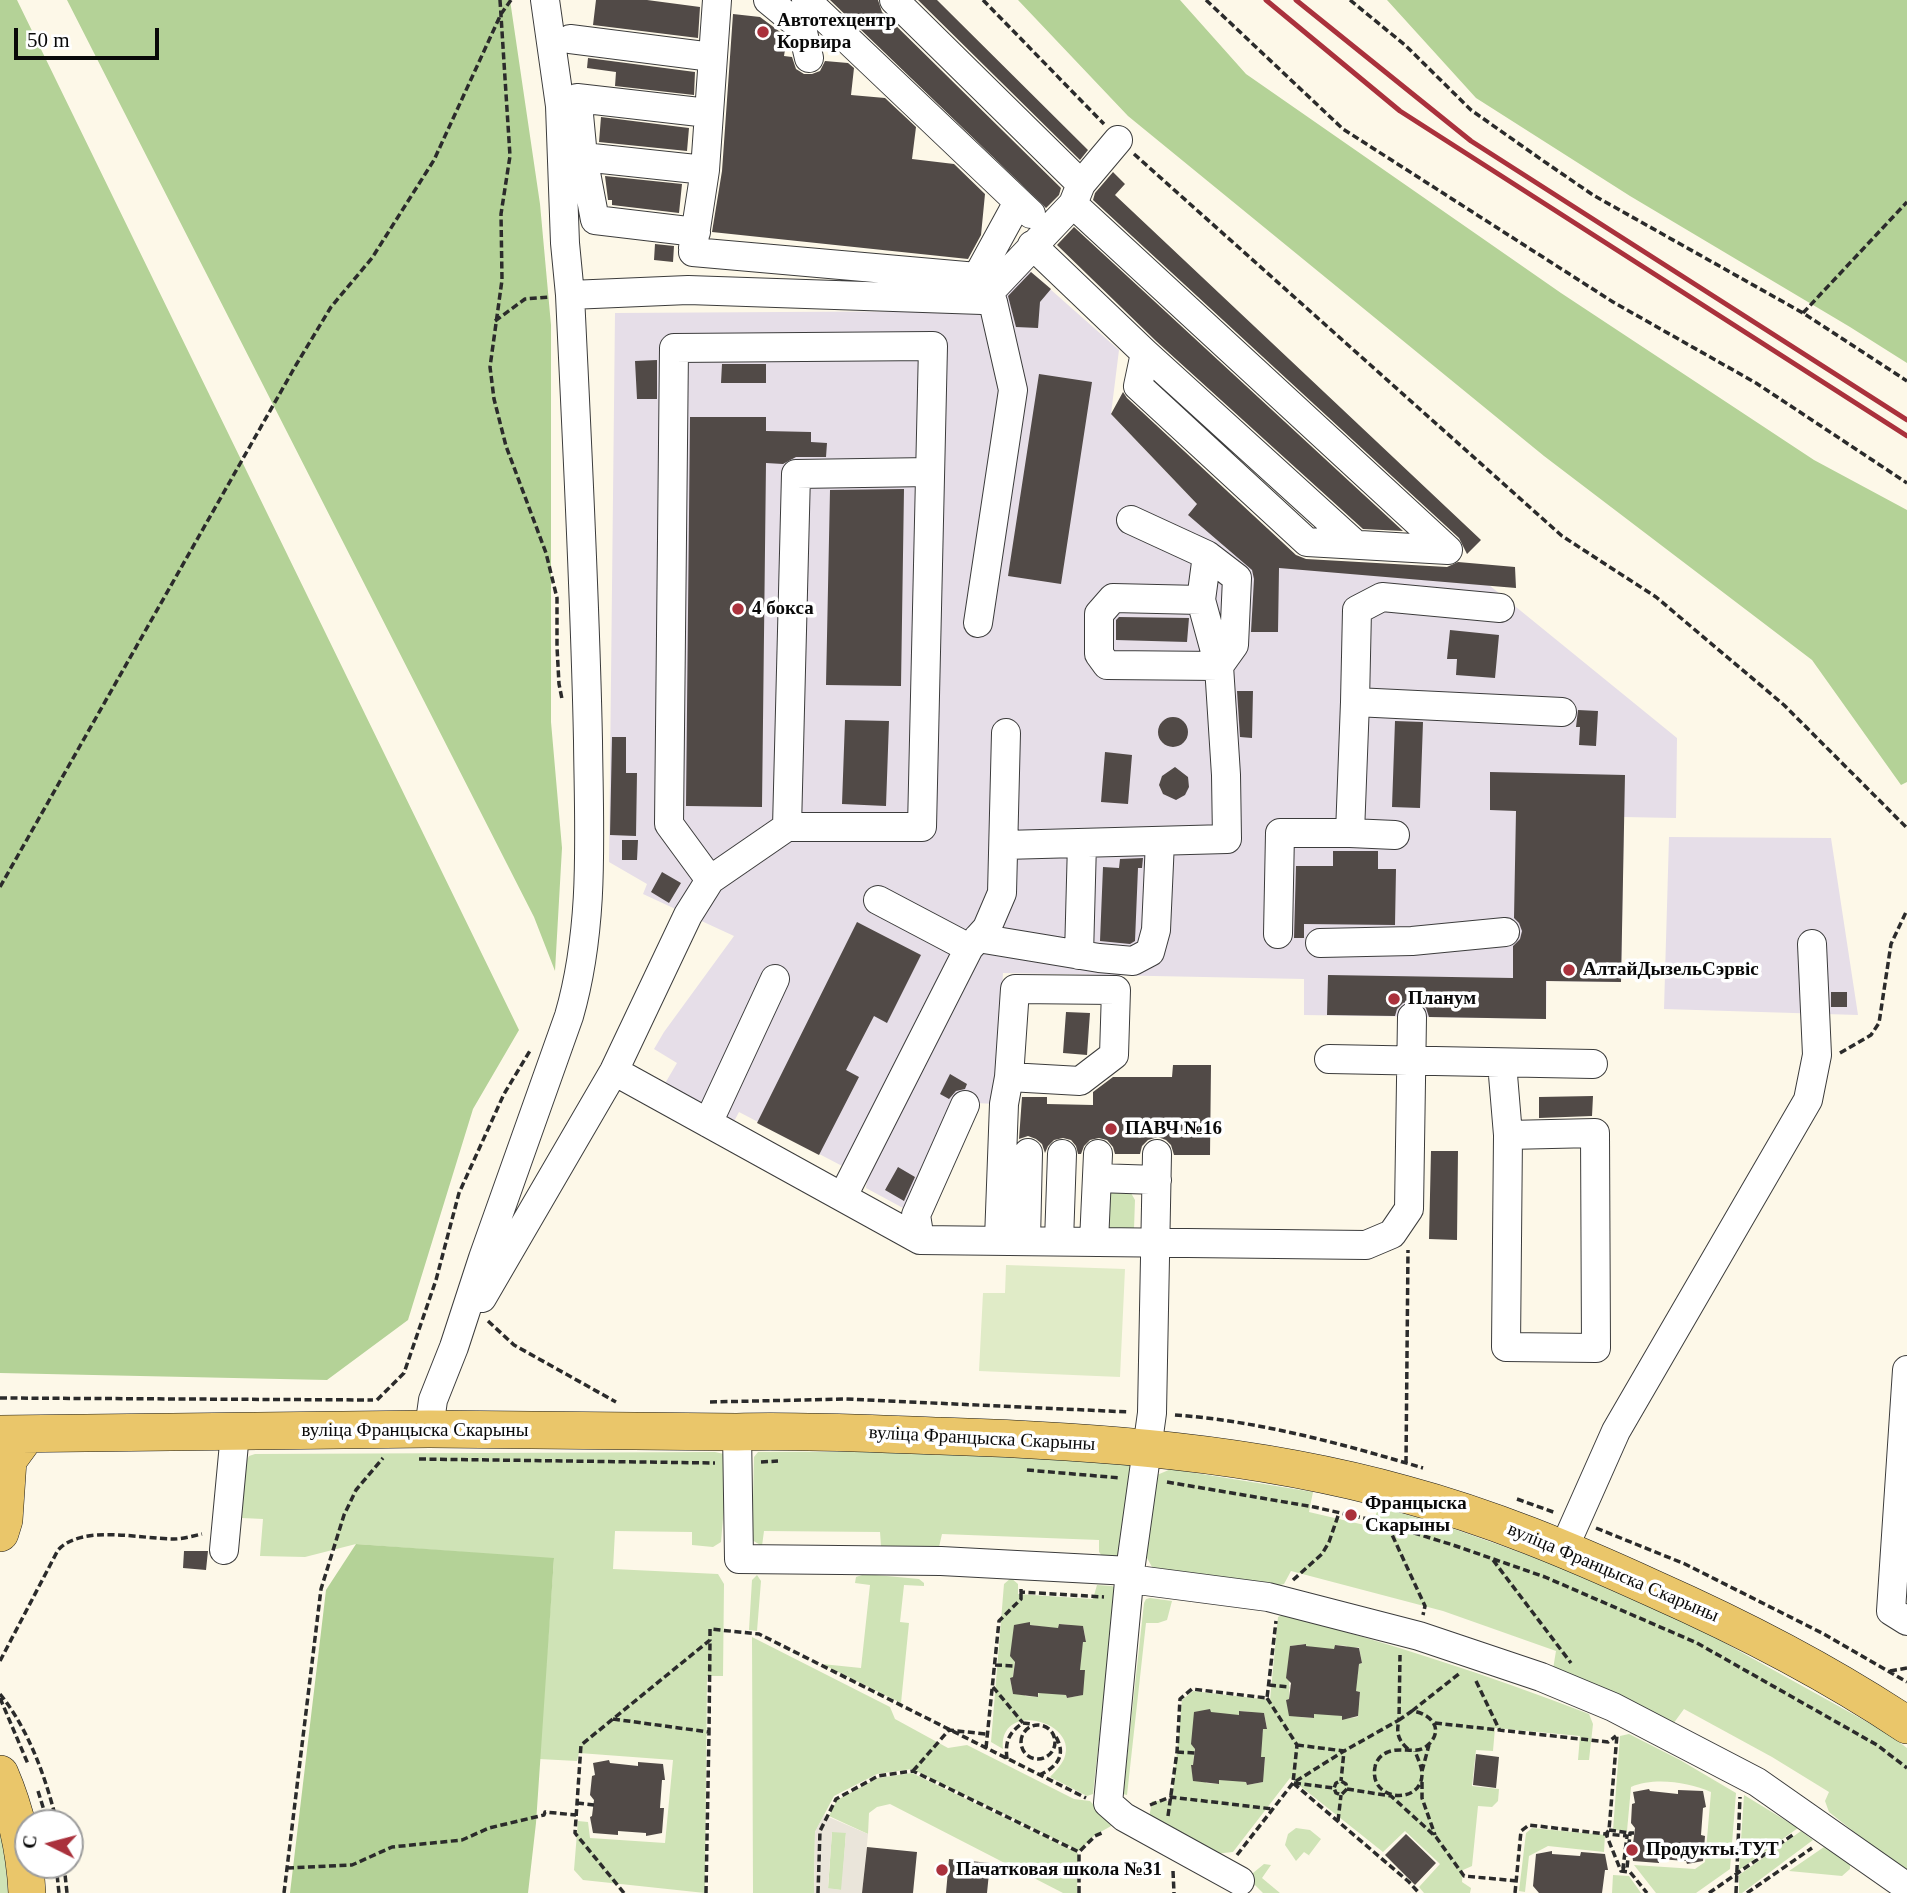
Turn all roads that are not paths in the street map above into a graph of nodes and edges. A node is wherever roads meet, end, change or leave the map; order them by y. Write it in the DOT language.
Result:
graph roads {
  1 [pos="545,0"];
  2 [pos="565,0"];
  3 [pos="716,0"];
  4 [pos="768,0"];
  5 [pos="806,0"];
  6 [pos="894,0"];
  7 [pos="570,40"];
  8 [pos="712,57"];
  9 [pos="808,58"];
  10 [pos="577,98"];
  11 [pos="708,113"];
  12 [pos="1118,139"];
  13 [pos="583,157"];
  14 [pos="705,170"];
  15 [pos="1077,194"];
  16 [pos="694,242"];
  17 [pos="1032,245"];
  18 [pos="688,290"];
  19 [pos="570,295"];
  20 [pos="982,300"];
  21 [pos="930,472"];
  22 [pos="1131,520"];
  23 [pos="1207,555"];
  24 [pos="1201,600"];
  25 [pos="1500,608"];
  26 [pos="978,623"];
  27 [pos="1219,666"];
  28 [pos="1355,702"];
  29 [pos="1562,712"];
  30 [pos="1006,733"];
  31 [pos="787,827"];
  32 [pos="1350,833"];
  33 [pos="1395,835"];
  34 [pos="1160,841"];
  35 [pos="1082,843"];
  36 [pos="1004,845"];
  37 [pos="710,880"];
  38 [pos="878,900"];
  39 [pos="1505,932"];
  40 [pos="1278,934"];
  41 [pos="974,943"];
  42 [pos="1320,943"];
  43 [pos="1812,944"];
  44 [pos="1079,955"];
  45 [pos="775,979"];
  46 [pos="1412,1017"];
  47 [pos="1329,1059"];
  48 [pos="1411,1060"];
  49 [pos="1503,1063"];
  50 [pos="1593,1064"];
  51 [pos="614,1071"];
  52 [pos="1009,1077"];
  53 [pos="965,1105"];
  54 [pos="708,1123"];
  55 [pos="1508,1135"];
  56 [pos="1068,1158"];
  57 [pos="843,1196"];
  58 [pos="920,1240"];
  59 [pos="1050,1241"];
  60 [pos="1156,1243"];
  61 [pos="454,1347"];
  62 [pos="1907,1370"];
  63 [pos="235,1433"];
  64 [pos="13,1434"];
  65 [pos="420,1444"];
  66 [pos="738,1448"];
  67 [pos="1145,1463"];
  68 [pos="0,1532"];
  69 [pos="225,1539"];
  70 [pos="1564,1548"];
  71 [pos="1129,1582"];
  72 [pos="1907,1621"];
  73 [pos="1907,1725"];
  74 [pos="0,1774"];
  75 [pos="1238,1869"];
  76 [pos="1907,1887"];
  77 [pos="27,1893"];
  1 -- 19 [label="street"];
  2 -- 7 [label="street"];
  3 -- 8 [label="street"];
  4 -- 9 [label="street"];
  5 -- 16 [label="street"];
  6 -- 15 [label="street"];
  7 -- 8 [label="street"];
  7 -- 10 [label="street"];
  8 -- 11 [label="street"];
  10 -- 11 [label="street"];
  10 -- 13 [label="street"];
  11 -- 14 [label="street"];
  12 -- 15 [label="street"];
  13 -- 14 [label="street"];
  13 -- 16 [label="street"];
  14 -- 16 [label="street"];
  15 -- 17 [label="street"];
  15 -- 17 [label="street"];
  16 -- 18 [label="street"];
  17 -- 20 [label="street"];
  18 -- 19 [label="street"];
  18 -- 20 [label="street"];
  19 -- 61 [label="street"];
  20 -- 26 [label="street"];
  21 -- 31 [label="street"];
  21 -- 31 [label="street"];
  21 -- 37 [label="street"];
  22 -- 23 [label="street"];
  23 -- 24 [label="street"];
  23 -- 27 [label="street"];
  24 -- 27 [label="street"];
  24 -- 27 [label="street"];
  25 -- 28 [label="street"];
  27 -- 34 [label="street"];
  28 -- 29 [label="street"];
  28 -- 32 [label="street"];
  30 -- 36 [label="street"];
  31 -- 37 [label="street"];
  32 -- 33 [label="street"];
  32 -- 40 [label="street"];
  34 -- 35 [label="street"];
  34 -- 44 [label="street"];
  35 -- 36 [label="street"];
  35 -- 44 [label="street"];
  36 -- 41 [label="street"];
  37 -- 51 [label="street"];
  38 -- 41 [label="street"];
  39 -- 42 [label="street"];
  41 -- 44 [label="street"];
  41 -- 57 [label="street"];
  43 -- 70 [label="street"];
  45 -- 54 [label="street"];
  46 -- 48 [label="street"];
  47 -- 48 [label="street"];
  48 -- 49 [label="street"];
  48 -- 60 [label="street"];
  49 -- 50 [label="street"];
  49 -- 55 [label="street"];
  51 -- 54 [label="street"];
  51 -- 61 [label="street"];
  52 -- 52 [label="street"];
  52 -- 59 [label="street"];
  53 -- 58 [label="street"];
  54 -- 57 [label="street"];
  55 -- 55 [label="street"];
  56 -- 59 [label="street"];
  56 -- 59 [label="street"];
  56 -- 60 [label="street"];
  57 -- 58 [label="street"];
  58 -- 59 [label="street"];
  59 -- 60 [label="street"];
  60 -- 67 [label="street"];
  61 -- 65 [label="street"];
  62 -- 72 [label="street"];
  63 -- 64 [label="main road, вуліца Францыска Скарыны"];
  63 -- 65 [label="main road, вуліца Францыска Скарыны"];
  63 -- 69 [label="street"];
  64 -- 68 [label="main road"];
  65 -- 66 [label="main road, вуліца Францыска Скарыны"];
  66 -- 67 [label="main road, вуліца Францыска Скарыны"];
  66 -- 71 [label="street"];
  67 -- 70 [label="main road, вуліца Францыска Скарыны"];
  67 -- 71 [label="street"];
  70 -- 73 [label="main road, вуліца Францыска Скарыны"];
  71 -- 75 [label="street"];
  71 -- 76 [label="street"];
  74 -- 77 [label="main road"];
}
